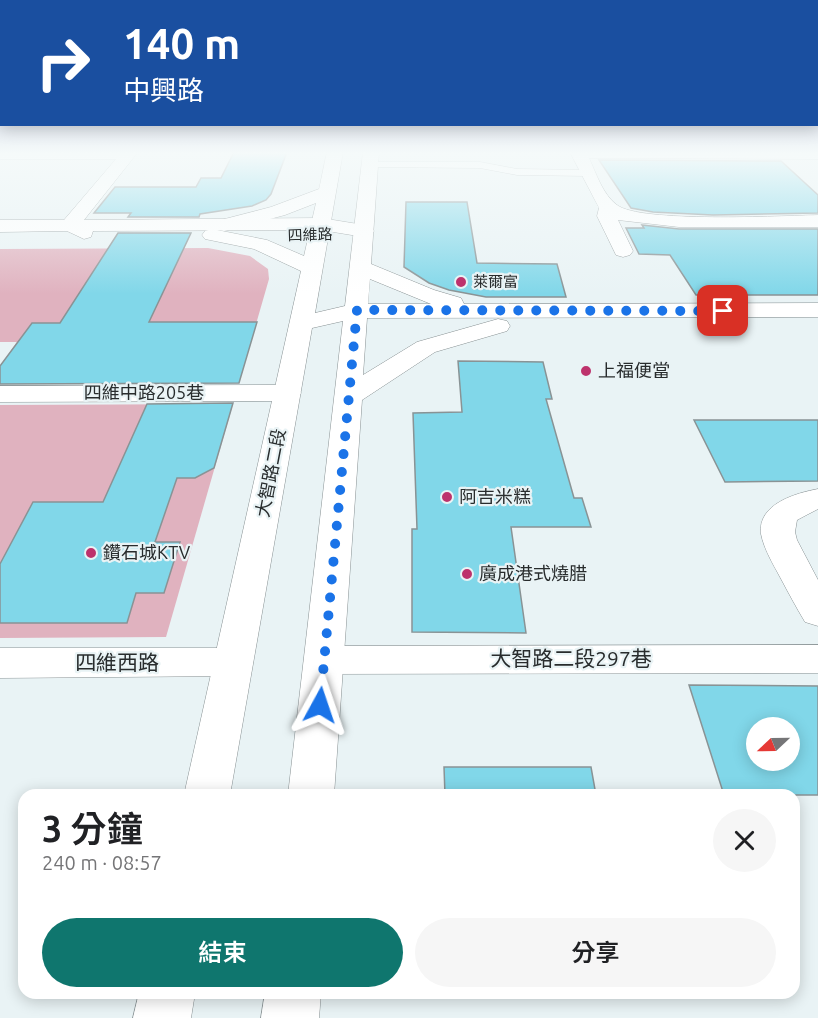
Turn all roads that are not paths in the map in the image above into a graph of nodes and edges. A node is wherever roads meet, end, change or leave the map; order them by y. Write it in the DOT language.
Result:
graph roads {
  1 [pos="91,200"];
  2 [pos="308,200"];
  3 [pos="326,200"];
  4 [pos="367,200"];
  5 [pos="604,200"];
  6 [pos="608,207"];
  7 [pos="818,221"];
  8 [pos="70,225"];
  9 [pos="0,226"];
  10 [pos="218,230"];
  11 [pos="320,231"];
  12 [pos="364,231"];
  13 [pos="0,235"];
  14 [pos="88,235"];
  15 [pos="623,251"];
  16 [pos="361,267"];
  17 [pos="312,268"];
  18 [pos="818,310"];
  19 [pos="356,318"];
  20 [pos="492,319"];
  21 [pos="301,323"];
  22 [pos="818,326"];
  23 [pos="287,393"];
  24 [pos="0,394"];
  25 [pos="349,396"];
  26 [pos="818,499"];
  27 [pos="818,613"];
  28 [pos="818,659"];
  29 [pos="324,660"];
  30 [pos="233,662"];
  31 [pos="0,663"];
  32 [pos="208,789"];
  33 [pos="312,789"];
  34 [pos="166,999"];
  35 [pos="292,999"];
  36 [pos="162,1018"];
  37 [pos="290,1018"];
  1 -- 8 [label="street"];
  2 -- 10 [label="street"];
  3 -- 11 [label="street, 大智路二段"];
  4 -- 12 [label="street"];
  5 -- 6 [label="street"];
  6 -- 7 [label="street"];
  6 -- 15 [label="street"];
  8 -- 9 [label="street, 四維路"];
  8 -- 10 [label="street, 四維路"];
  8 -- 14 [label="street"];
  10 -- 11 [label="street, 四維路"];
  10 -- 14 [label="street, 四維路"];
  10 -- 17 [label="street"];
  11 -- 12 [label="street, 四維路"];
  11 -- 17 [label="street, 大智路二段"];
  12 -- 16 [label="street"];
  13 -- 14 [label="street, 四維路"];
  16 -- 19 [label="street"];
  16 -- 20 [label="street"];
  17 -- 21 [label="street, 大智路二段"];
  18 -- 20 [label="street"];
  19 -- 20 [label="street"];
  19 -- 21 [label="street"];
  19 -- 25 [label="street"];
  20 -- 22 [label="street"];
  20 -- 25 [label="street"];
  21 -- 23 [label="street, 大智路二段"];
  23 -- 24 [label="street, 四維中路205巷"];
  23 -- 30 [label="street, 大智路二段"];
  25 -- 29 [label="street"];
  26 -- 27 [label="street"];
  28 -- 29 [label="street, 大智路二段297巷"];
  29 -- 33 [label="street"];
  30 -- 31 [label="street, 四維西路"];
  30 -- 32 [label="street, 大智路二段"];
  34 -- 36 [label="street"];
  35 -- 37 [label="street"];
}
